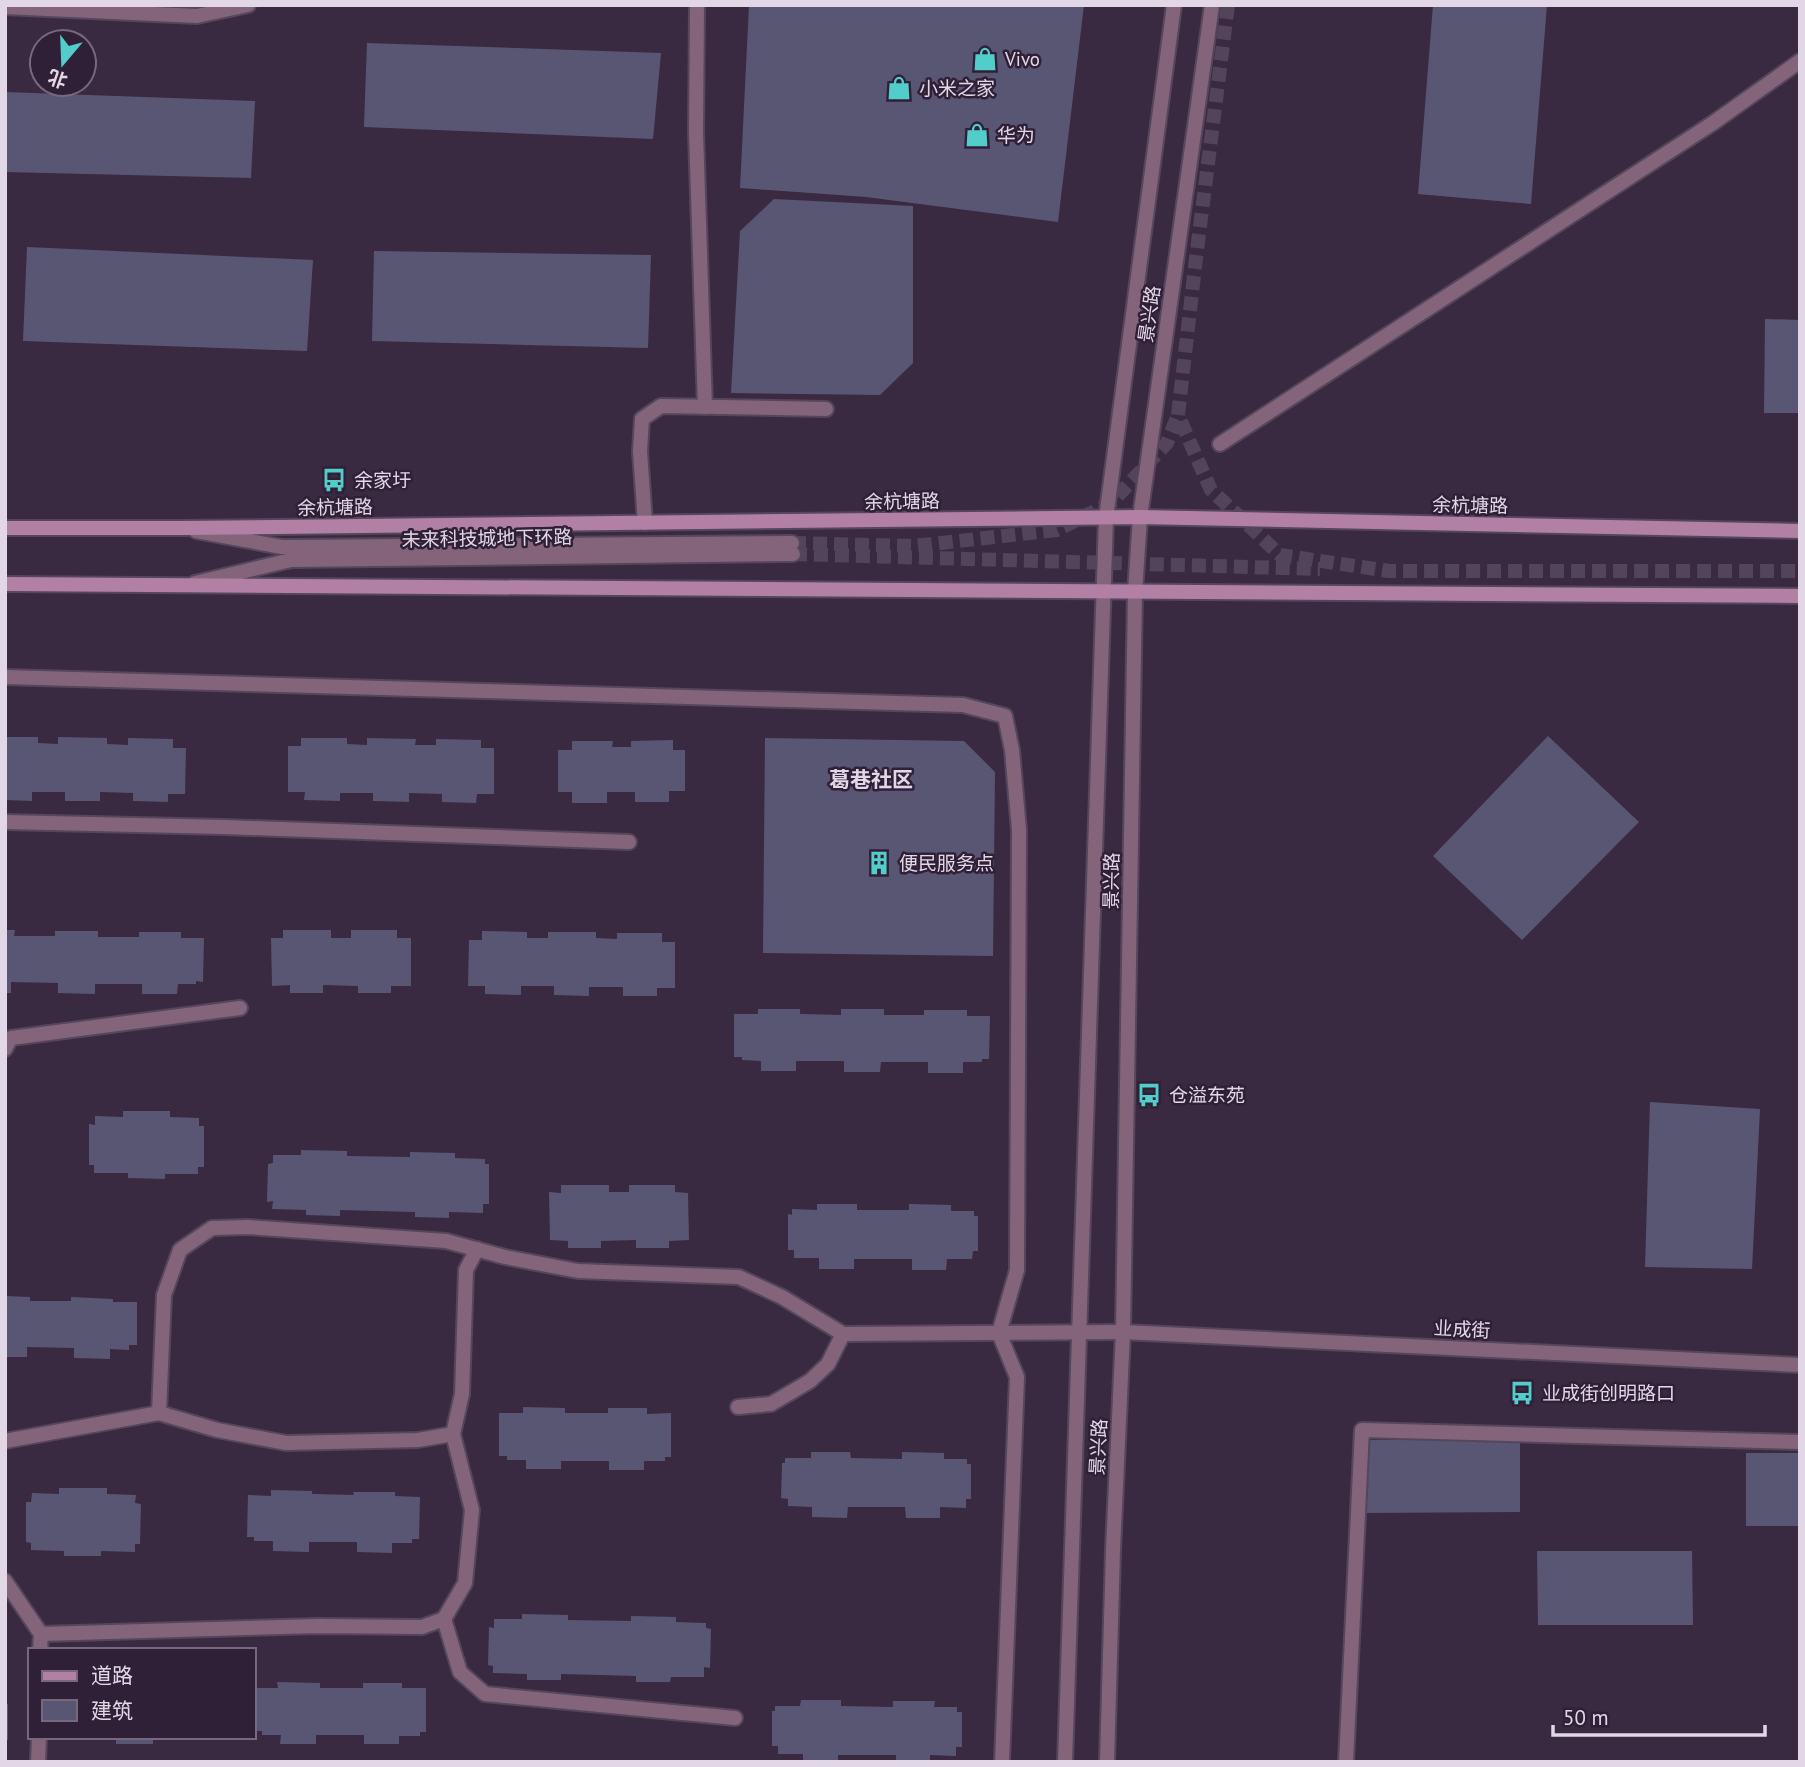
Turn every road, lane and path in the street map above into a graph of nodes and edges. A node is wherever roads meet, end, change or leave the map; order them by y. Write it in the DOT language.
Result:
graph roads {
  1 [pos="248,5"];
  2 [pos="697,5"];
  3 [pos="1174,5"];
  4 [pos="1212,5"];
  5 [pos="5,6"];
  6 [pos="1800,61"];
  7 [pos="705,407"];
  8 [pos="826,409"];
  9 [pos="1220,444"];
  10 [pos="1140,517"];
  11 [pos="1106,518"];
  12 [pos="645,523"];
  13 [pos="5,528"];
  14 [pos="182,528"];
  15 [pos="1800,531"];
  16 [pos="5,584"];
  17 [pos="184,586"];
  18 [pos="1103,592"];
  19 [pos="1135,592"];
  20 [pos="1800,596"];
  21 [pos="5,677"];
  22 [pos="5,822"];
  23 [pos="629,842"];
  24 [pos="240,1008"];
  25 [pos="5,1049"];
  26 [pos="477,1249"];
  27 [pos="1078,1332"];
  28 [pos="1123,1332"];
  29 [pos="999,1333"];
  30 [pos="843,1334"];
  31 [pos="1800,1365"];
  32 [pos="738,1407"];
  33 [pos="159,1413"];
  34 [pos="453,1434"];
  35 [pos="5,1441"];
  36 [pos="1800,1442"];
  37 [pos="5,1581"];
  38 [pos="444,1619"];
  39 [pos="41,1634"];
  40 [pos="40,1648"];
  41 [pos="735,1717"];
  42 [pos="39,1739"];
  43 [pos="38,1762"];
  44 [pos="1002,1762"];
  45 [pos="1065,1762"];
  46 [pos="1107,1762"];
  47 [pos="1346,1762"];
  1 -- 5 [label="street"];
  2 -- 7 [label="street"];
  3 -- 11 [label="street, 景兴路"];
  4 -- 10 [label="street, 景兴路"];
  6 -- 9 [label="street"];
  7 -- 8 [label="street"];
  7 -- 12 [label="street"];
  10 -- 11 [label="main road, 余杭塘路"];
  10 -- 15 [label="main road, 余杭塘路"];
  10 -- 19 [label="street, 景兴路"];
  11 -- 12 [label="main road, 余杭塘路"];
  11 -- 18 [label="street, 景兴路"];
  12 -- 14 [label="main road, 余杭塘路"];
  13 -- 14 [label="main road, 余杭塘路"];
  14 -- 17 [label="street, 未来科技城地下环路"];
  16 -- 17 [label="main road"];
  17 -- 18 [label="main road"];
  18 -- 19 [label="main road"];
  18 -- 27 [label="street, 景兴路"];
  19 -- 20 [label="main road"];
  19 -- 28 [label="street, 景兴路"];
  21 -- 29 [label="street"];
  22 -- 23 [label="street"];
  24 -- 25 [label="street"];
  26 -- 30 [label="street"];
  26 -- 33 [label="street"];
  26 -- 34 [label="street"];
  27 -- 28 [label="street, 业成街"];
  27 -- 29 [label="street, 业成街"];
  27 -- 45 [label="street, 景兴路"];
  28 -- 31 [label="street, 业成街"];
  28 -- 46 [label="street, 景兴路"];
  29 -- 30 [label="street, 业成街"];
  29 -- 44 [label="street"];
  30 -- 32 [label="street"];
  33 -- 34 [label="street"];
  33 -- 35 [label="street"];
  34 -- 38 [label="street"];
  36 -- 47 [label="street"];
  37 -- 39 [label="street"];
  38 -- 39 [label="street"];
  38 -- 41 [label="street"];
  39 -- 40 [label="street"];
  42 -- 43 [label="street"];
}
